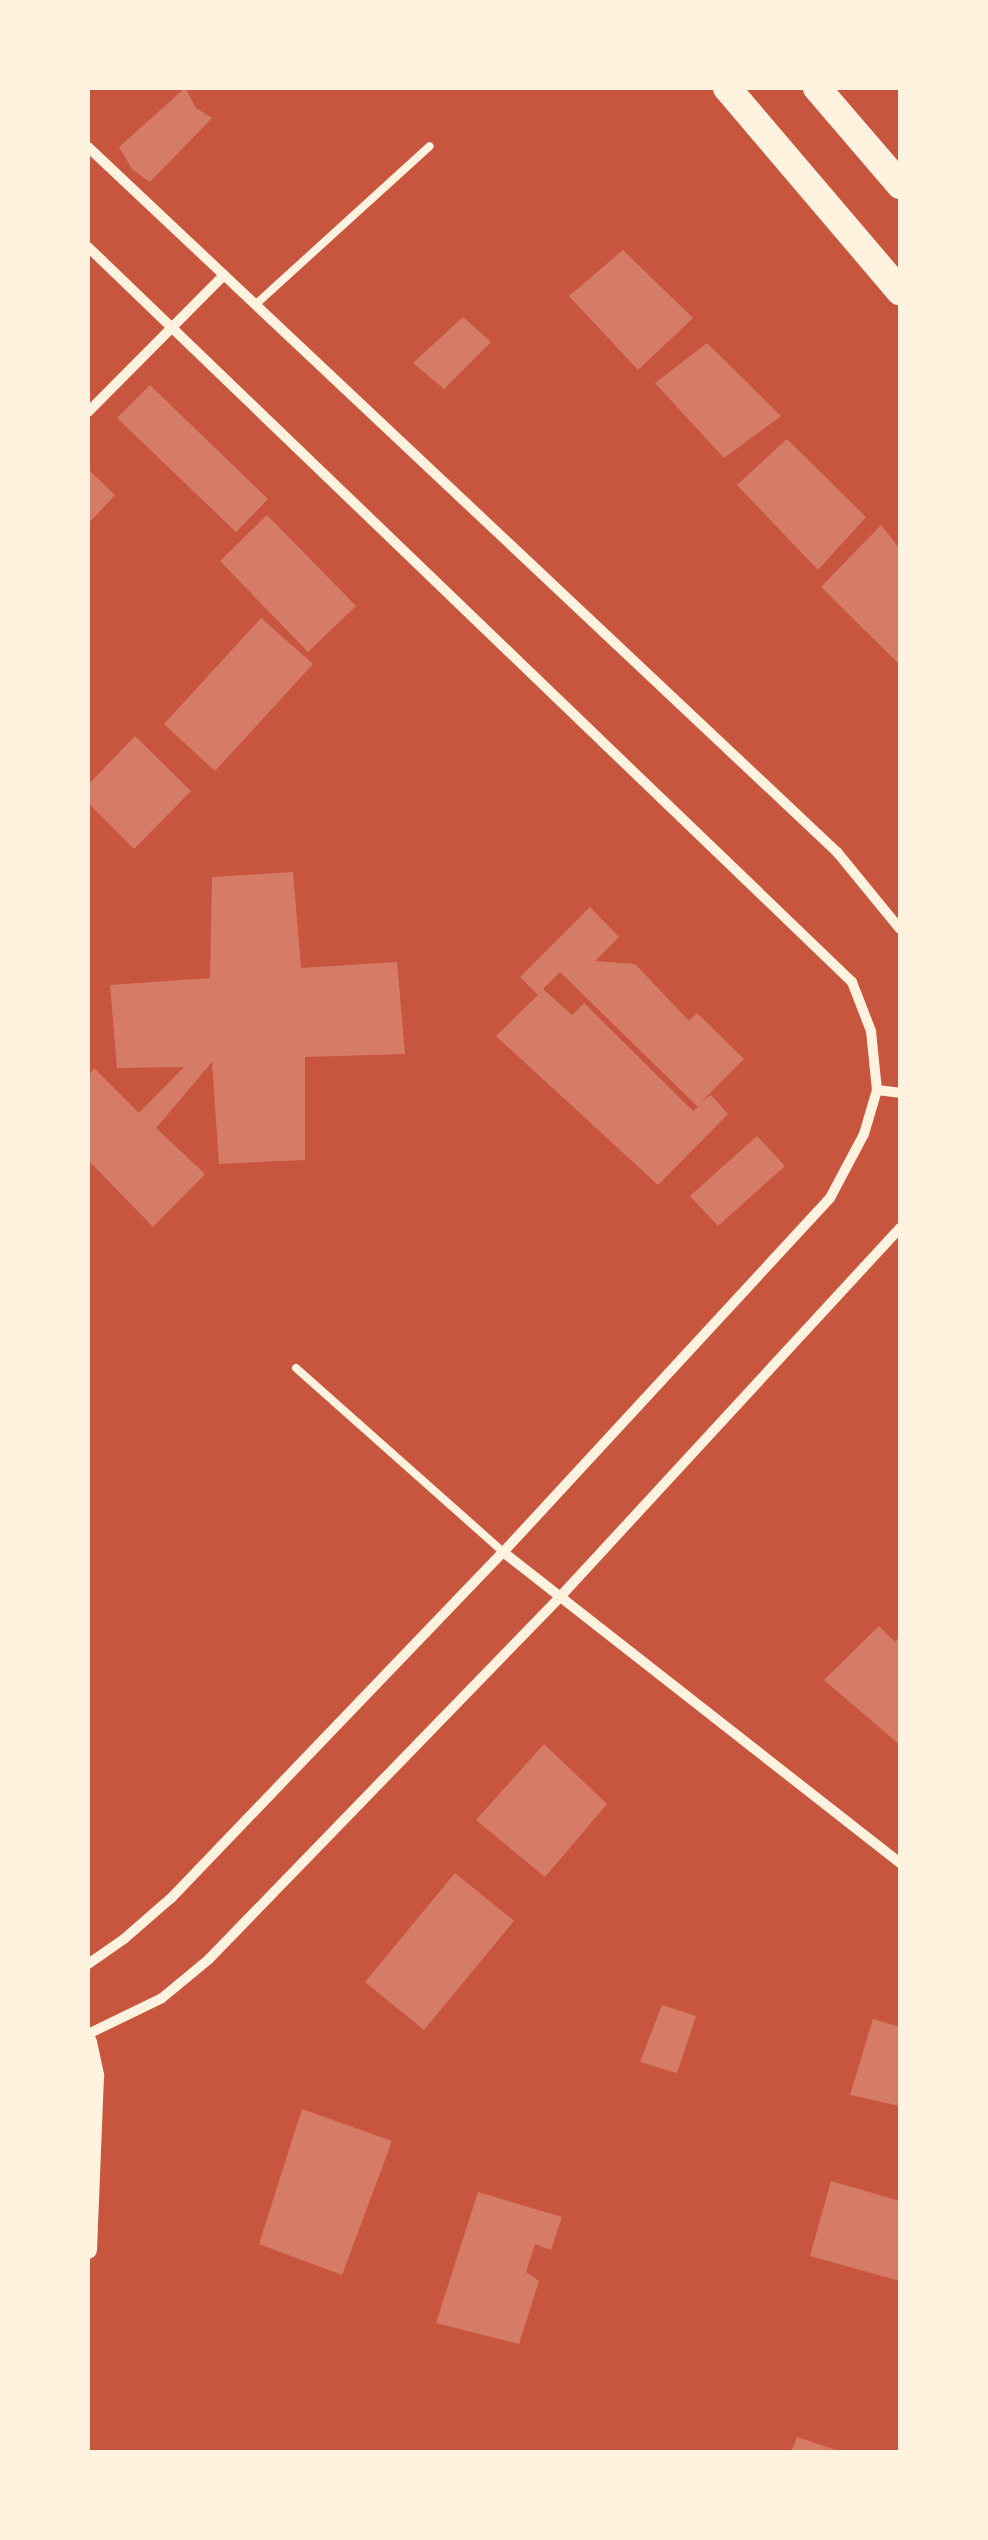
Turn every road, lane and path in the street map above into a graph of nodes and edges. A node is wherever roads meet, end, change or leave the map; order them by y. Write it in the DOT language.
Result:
graph roads {
  1 [pos="727,88"];
  2 [pos="817,88"];
  3 [pos="430,146"];
  4 [pos="88,147"];
  5 [pos="900,185"];
  6 [pos="88,247"];
  7 [pos="224,275"];
  8 [pos="900,291"];
  9 [pos="255,304"];
  10 [pos="170,326"];
  11 [pos="88,412"];
  12 [pos="900,929"];
  13 [pos="877,1090"];
  14 [pos="900,1093"];
  15 [pos="900,1228"];
  16 [pos="296,1368"];
  17 [pos="503,1552"];
  18 [pos="559,1598"];
  19 [pos="900,1862"];
  20 [pos="88,1964"];
  21 [pos="88,2034"];
  22 [pos="88,2042"];
  23 [pos="88,2250"];
  1 -- 8 [label="highway"];
  2 -- 5 [label="highway"];
  3 -- 9 [label="lane"];
  4 -- 7 [label="street"];
  6 -- 10 [label="street"];
  7 -- 9 [label="street"];
  7 -- 10 [label="street"];
  9 -- 12 [label="street"];
  10 -- 11 [label="street"];
  10 -- 13 [label="street"];
  13 -- 14 [label="street"];
  13 -- 17 [label="street"];
  15 -- 18 [label="street"];
  16 -- 17 [label="lane"];
  17 -- 18 [label="street"];
  17 -- 20 [label="street"];
  18 -- 19 [label="street"];
  18 -- 21 [label="street"];
  22 -- 23 [label="street"];
}
